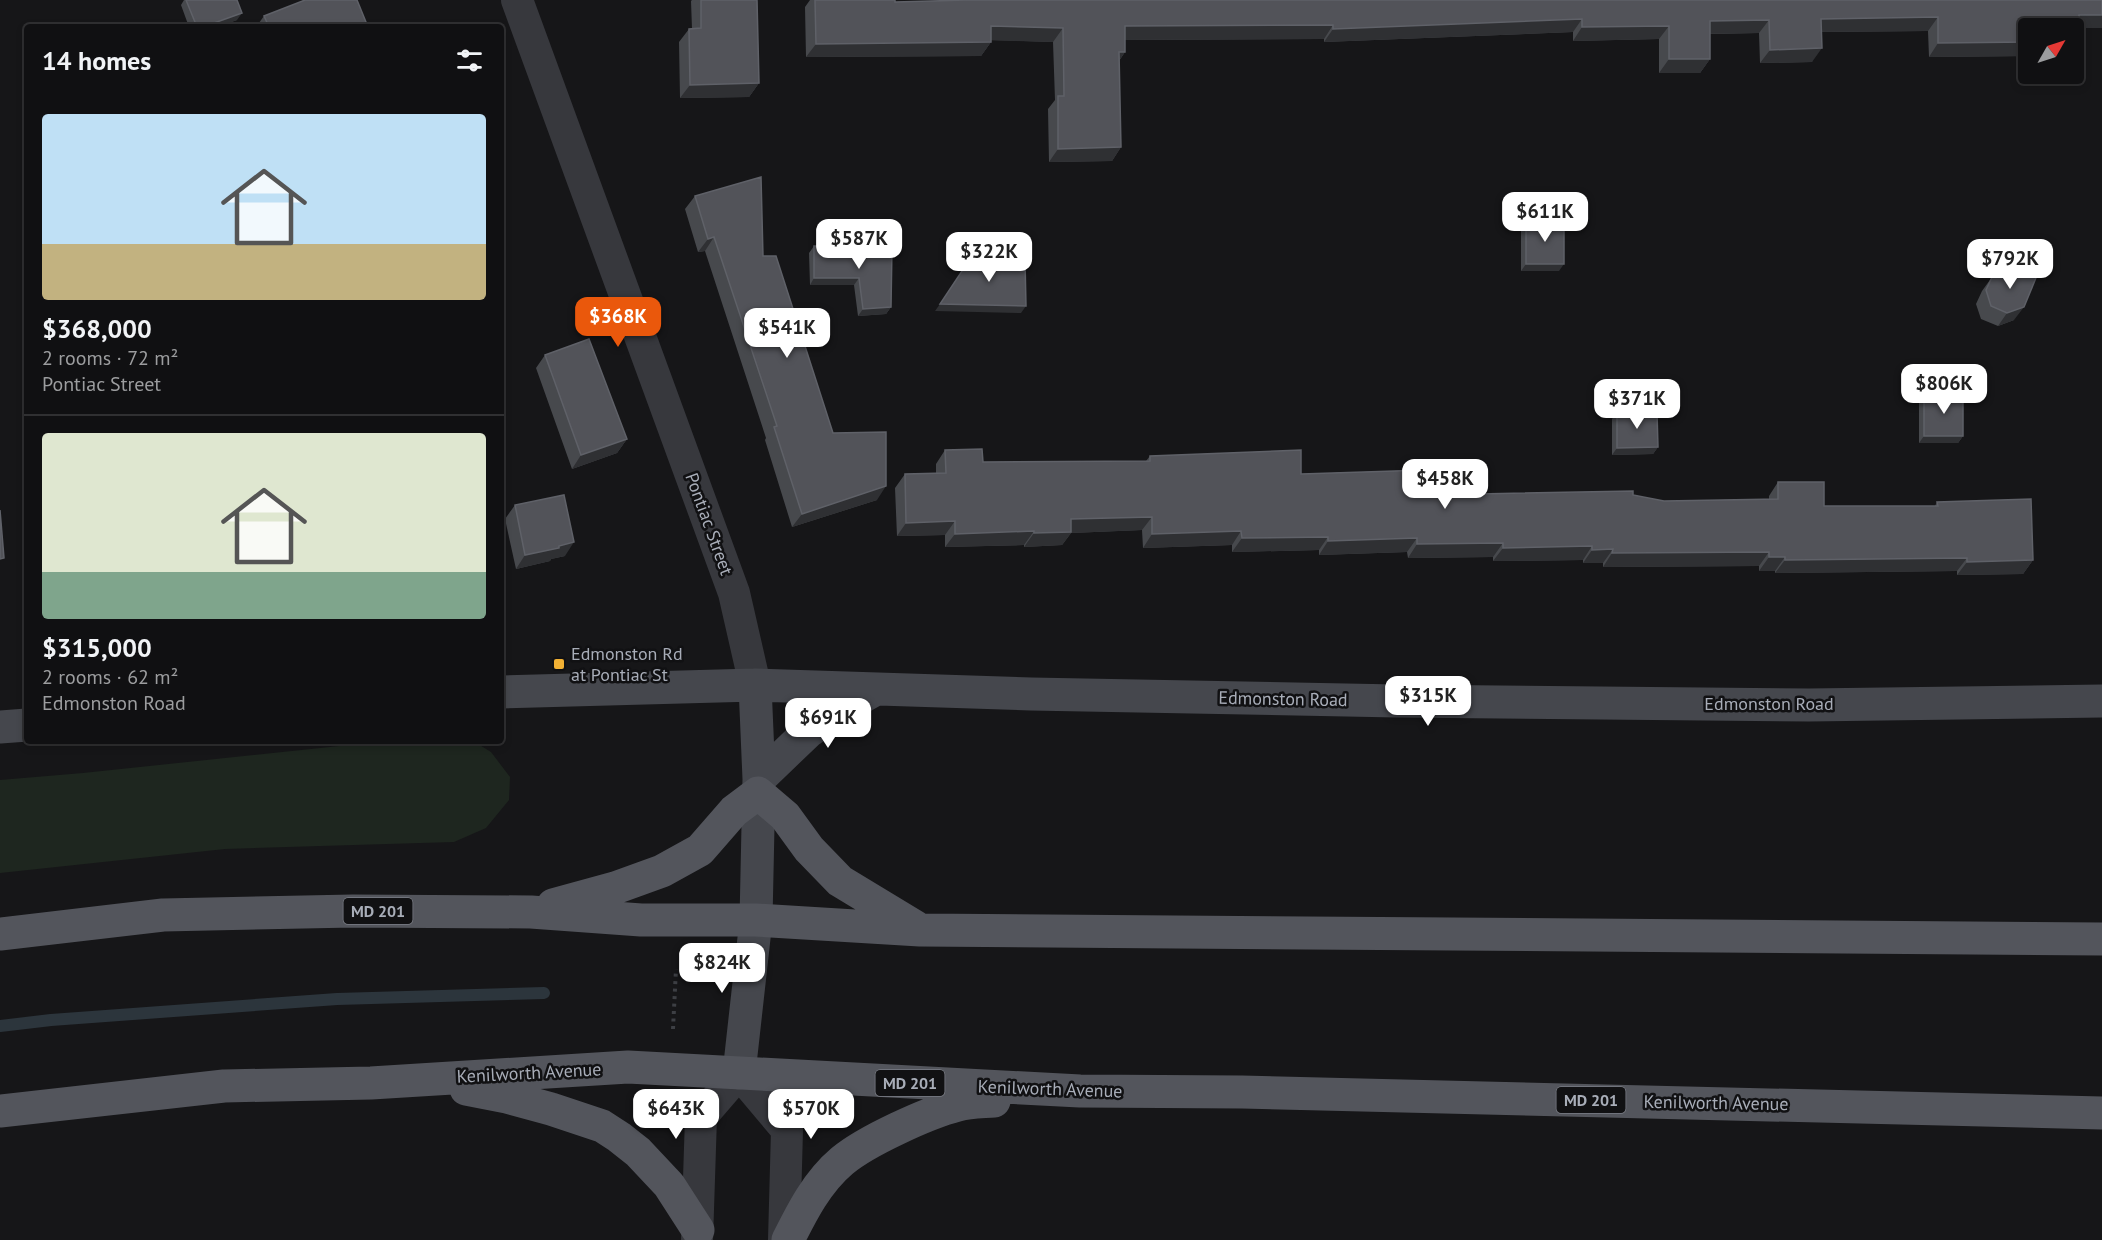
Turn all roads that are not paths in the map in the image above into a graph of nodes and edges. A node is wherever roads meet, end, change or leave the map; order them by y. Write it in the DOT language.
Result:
graph roads {
  1 [pos="518,0"];
  2 [pos="755,685"];
  3 [pos="876,689"];
  4 [pos="504,692"];
  5 [pos="2102,701"];
  6 [pos="24,725"];
  7 [pos="0,727"];
  8 [pos="759,786"];
  9 [pos="531,912"];
  10 [pos="756,920"];
  11 [pos="920,930"];
  12 [pos="0,934"];
  13 [pos="2102,939"];
  14 [pos="739,1073"];
  15 [pos="411,1080"];
  16 [pos="1080,1091"];
  17 [pos="0,1111"];
  18 [pos="2102,1113"];
  19 [pos="698,1235"];
  20 [pos="786,1240"];
  1 -- 2 [label="street, Pontiac Street"];
  2 -- 3 [label="street, Edmonston Road"];
  2 -- 4 [label="street, Edmonston Road"];
  2 -- 8 [label="street, Pontiac Street"];
  3 -- 5 [label="street, Edmonston Road"];
  3 -- 8 [label="street"];
  6 -- 7 [label="street"];
  8 -- 9 [label="main road"];
  8 -- 10 [label="street, Pontiac Street"];
  8 -- 11 [label="main road"];
  9 -- 10 [label="main road, MD 201"];
  9 -- 12 [label="main road, MD 201"];
  10 -- 11 [label="main road, MD 201"];
  10 -- 14 [label="street, Pontiac Street"];
  11 -- 13 [label="main road, MD 201"];
  14 -- 15 [label="main road, Kenilworth Avenue / MD 201"];
  14 -- 16 [label="main road, Kenilworth Avenue / MD 201"];
  14 -- 19 [label="street"];
  14 -- 20 [label="street"];
  15 -- 17 [label="main road, Kenilworth Avenue / MD 201"];
  15 -- 19 [label="main road"];
  16 -- 18 [label="main road, Kenilworth Avenue / MD 201"];
  16 -- 20 [label="main road"];
}
